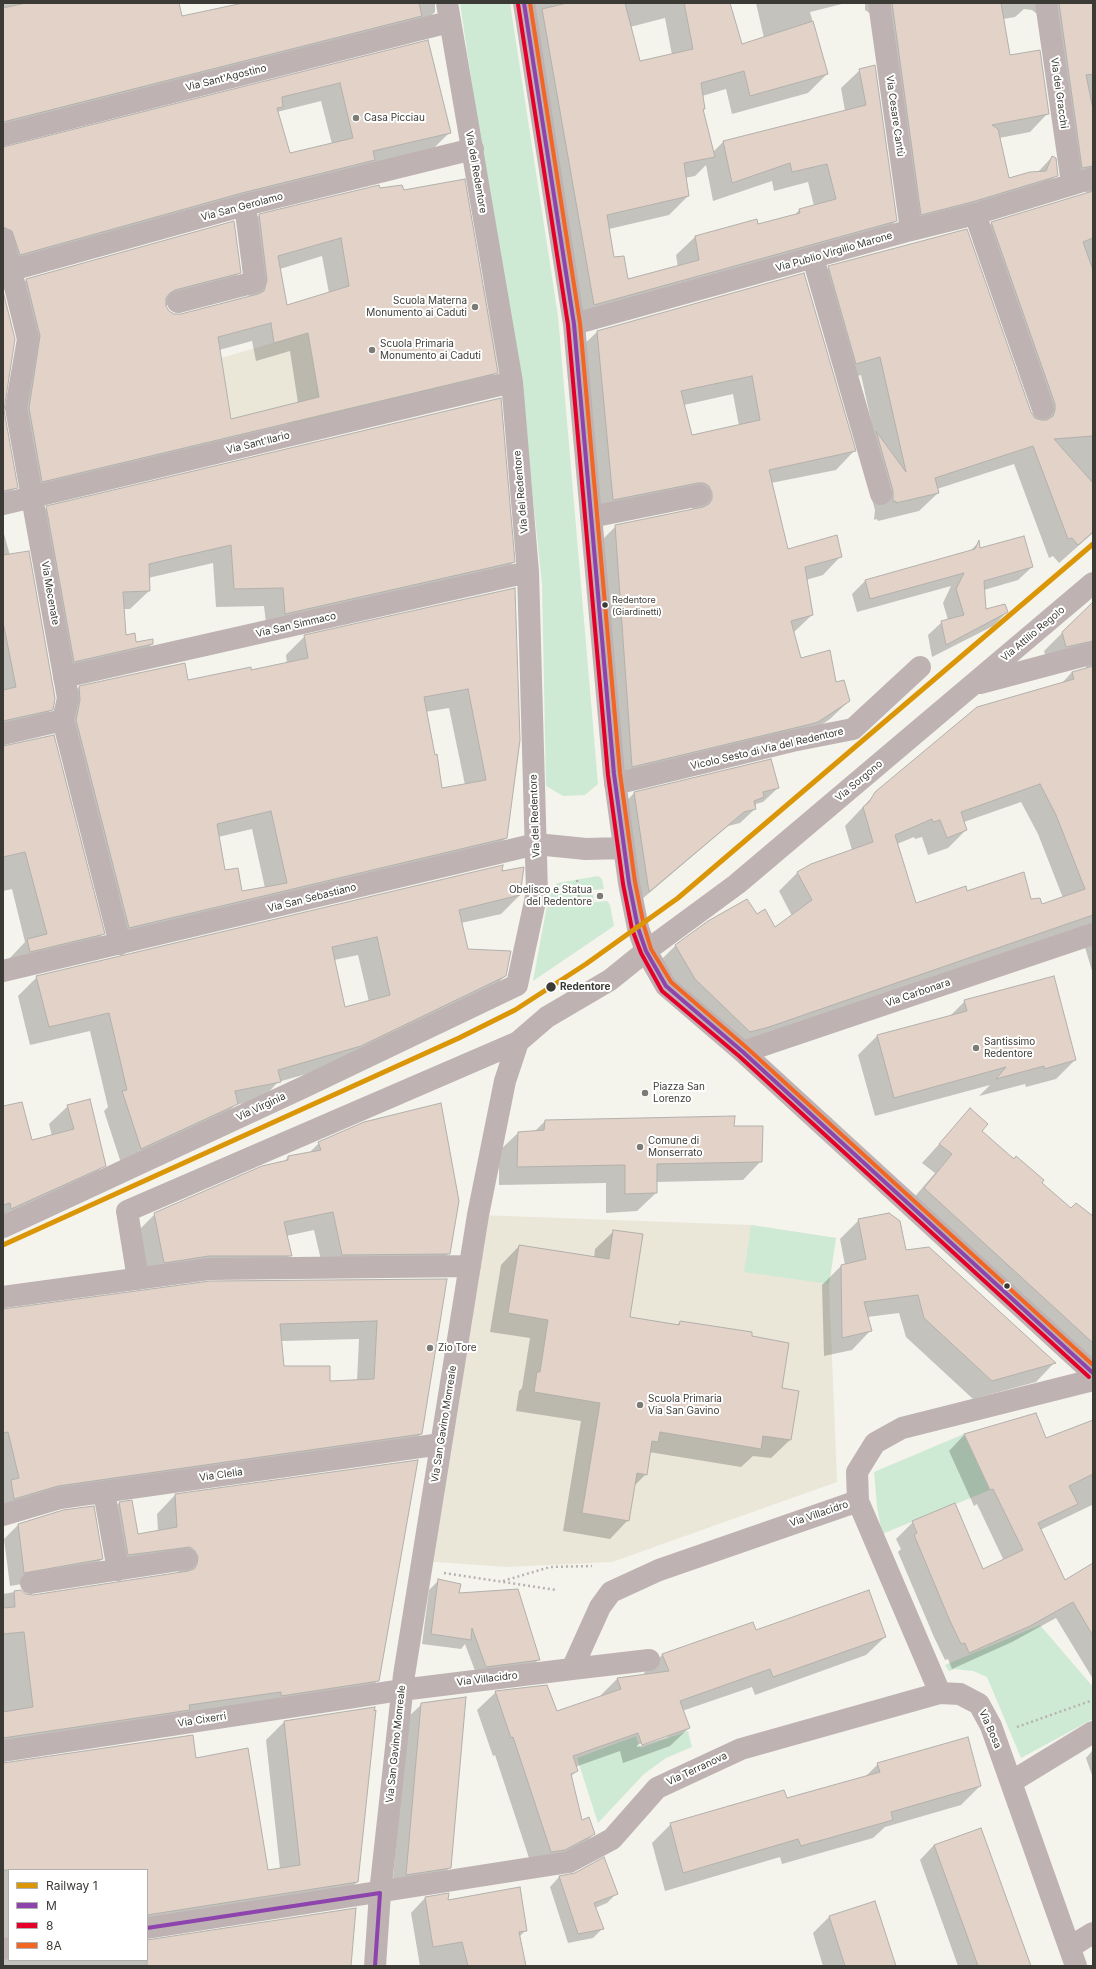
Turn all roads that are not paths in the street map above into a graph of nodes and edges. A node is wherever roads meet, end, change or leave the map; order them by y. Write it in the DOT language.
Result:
graph roads {
  1 [pos="879,3"];
  2 [pos="1046,3"];
  3 [pos="530,4"];
  4 [pos="448,13"];
  5 [pos="3,135"];
  6 [pos="472,149"];
  7 [pos="1093,178"];
  8 [pos="1072,183"];
  9 [pos="245,205"];
  10 [pos="975,214"];
  11 [pos="911,230"];
  12 [pos="3,238"];
  13 [pos="814,258"];
  14 [pos="12,270"];
  15 [pos="178,302"];
  16 [pos="574,324"];
  17 [pos="512,382"];
  18 [pos="1043,408"];
  19 [pos="881,494"];
  20 [pos="700,495"];
  21 [pos="34,497"];
  22 [pos="3,504"];
  23 [pos="591,517"];
  24 [pos="528,572"];
  25 [pos="1093,583"];
  26 [pos="1093,653"];
  27 [pos="920,667"];
  28 [pos="64,677"];
  29 [pos="973,685"];
  30 [pos="63,720"];
  31 [pos="3,734"];
  32 [pos="615,784"];
  33 [pos="536,844"];
  34 [pos="624,848"];
  35 [pos="1093,934"];
  36 [pos="120,944"];
  37 [pos="646,951"];
  38 [pos="3,971"];
  39 [pos="517,985"];
  40 [pos="518,1042"];
  41 [pos="743,1052"];
  42 [pos="3,1227"];
  43 [pos="470,1266"];
  44 [pos="138,1279"];
  45 [pos="3,1297"];
  46 [pos="1093,1373"];
  47 [pos="1093,1380"];
  48 [pos="441,1444"];
  49 [pos="104,1492"];
  50 [pos="858,1501"];
  51 [pos="3,1515"];
  52 [pos="186,1560"];
  53 [pos="118,1570"];
  54 [pos="30,1583"];
  55 [pos="649,1660"];
  56 [pos="572,1669"];
  57 [pos="401,1690"];
  58 [pos="940,1693"];
  59 [pos="1093,1732"];
  60 [pos="3,1751"];
  61 [pos="1011,1782"];
  62 [pos="380,1893"];
  63 [pos="148,1928"];
  64 [pos="1093,1933"];
  65 [pos="1073,1957"];
  66 [pos="375,1966"];
  1 -- 11 [label="street, Via Cesare Cantù"];
  2 -- 8 [label="street, Via dei Gracchi"];
  3 -- 16 [label="street"];
  4 -- 5 [label="street, Via Sant'Agostino"];
  4 -- 6 [label="street, Via del Redentore"];
  6 -- 9 [label="street, Via San Gerolamo"];
  6 -- 17 [label="street, Via del Redentore"];
  7 -- 8 [label="street, Via Publio Virgilio Marone"];
  8 -- 10 [label="street, Via Publio Virgilio Marone"];
  9 -- 14 [label="street, Via San Gerolamo"];
  9 -- 15 [label="street"];
  10 -- 11 [label="street, Via Publio Virgilio Marone"];
  10 -- 18 [label="street"];
  11 -- 13 [label="street, Via Publio Virgilio Marone"];
  12 -- 14 [label="street, Via Mecenate"];
  13 -- 16 [label="street, Via Publio Virgilio Marone"];
  13 -- 19 [label="street"];
  14 -- 21 [label="street, Via Mecenate"];
  16 -- 23 [label="street"];
  17 -- 21 [label="street, Via Sant'Ilario"];
  17 -- 24 [label="street, Via del Redentore"];
  20 -- 23 [label="street"];
  21 -- 22 [label="street, Via Sant'Ilario"];
  21 -- 28 [label="street, Via Mecenate"];
  23 -- 32 [label="street"];
  24 -- 28 [label="street, Via San Simmaco"];
  24 -- 33 [label="street, Via del Redentore"];
  25 -- 29 [label="street, Via Attilio Regolo"];
  26 -- 29 [label="street, Via Sorgono"];
  27 -- 32 [label="street, Vicolo Sesto di Via del Redentore"];
  28 -- 30 [label="street, Via Mecenate"];
  29 -- 37 [label="street, Via Sorgono"];
  30 -- 31 [label="street"];
  30 -- 36 [label="street, Via Mecenate"];
  32 -- 34 [label="street"];
  33 -- 34 [label="street, Via San Sebastiano"];
  33 -- 36 [label="street, Via San Sebastiano"];
  33 -- 39 [label="street, Via del Redentore"];
  34 -- 37 [label="street"];
  35 -- 41 [label="street, Via Carbonara"];
  36 -- 38 [label="street, Via San Sebastiano"];
  37 -- 40 [label="street"];
  37 -- 41 [label="street"];
  39 -- 42 [label="street, Via Virginia"];
  40 -- 43 [label="street, Via San Gavino Monreale"];
  40 -- 44 [label="street"];
  41 -- 46 [label="street"];
  43 -- 44 [label="street"];
  43 -- 48 [label="street, Via San Gavino Monreale"];
  44 -- 45 [label="street"];
  47 -- 50 [label="street, Via Villacidro"];
  48 -- 49 [label="street, Via Clelia"];
  48 -- 57 [label="street, Via San Gavino Monreale"];
  49 -- 51 [label="street, Via Clelia"];
  49 -- 53 [label="street"];
  50 -- 56 [label="street, Via Villacidro"];
  50 -- 58 [label="street"];
  52 -- 53 [label="street"];
  53 -- 54 [label="street"];
  55 -- 56 [label="street, Via Villacidro"];
  56 -- 57 [label="street, Via Villacidro"];
  57 -- 60 [label="street, Via Cixerri"];
  57 -- 62 [label="street, Via San Gavino Monreale"];
  58 -- 61 [label="street, Via Bosa"];
  58 -- 62 [label="street, Via Terranova"];
  59 -- 61 [label="street"];
  61 -- 65 [label="street, Via Bosa"];
  62 -- 63 [label="street, Via Terranova"];
  62 -- 66 [label="street, Via San Gavino Monreale"];
  64 -- 65 [label="street"];
}
